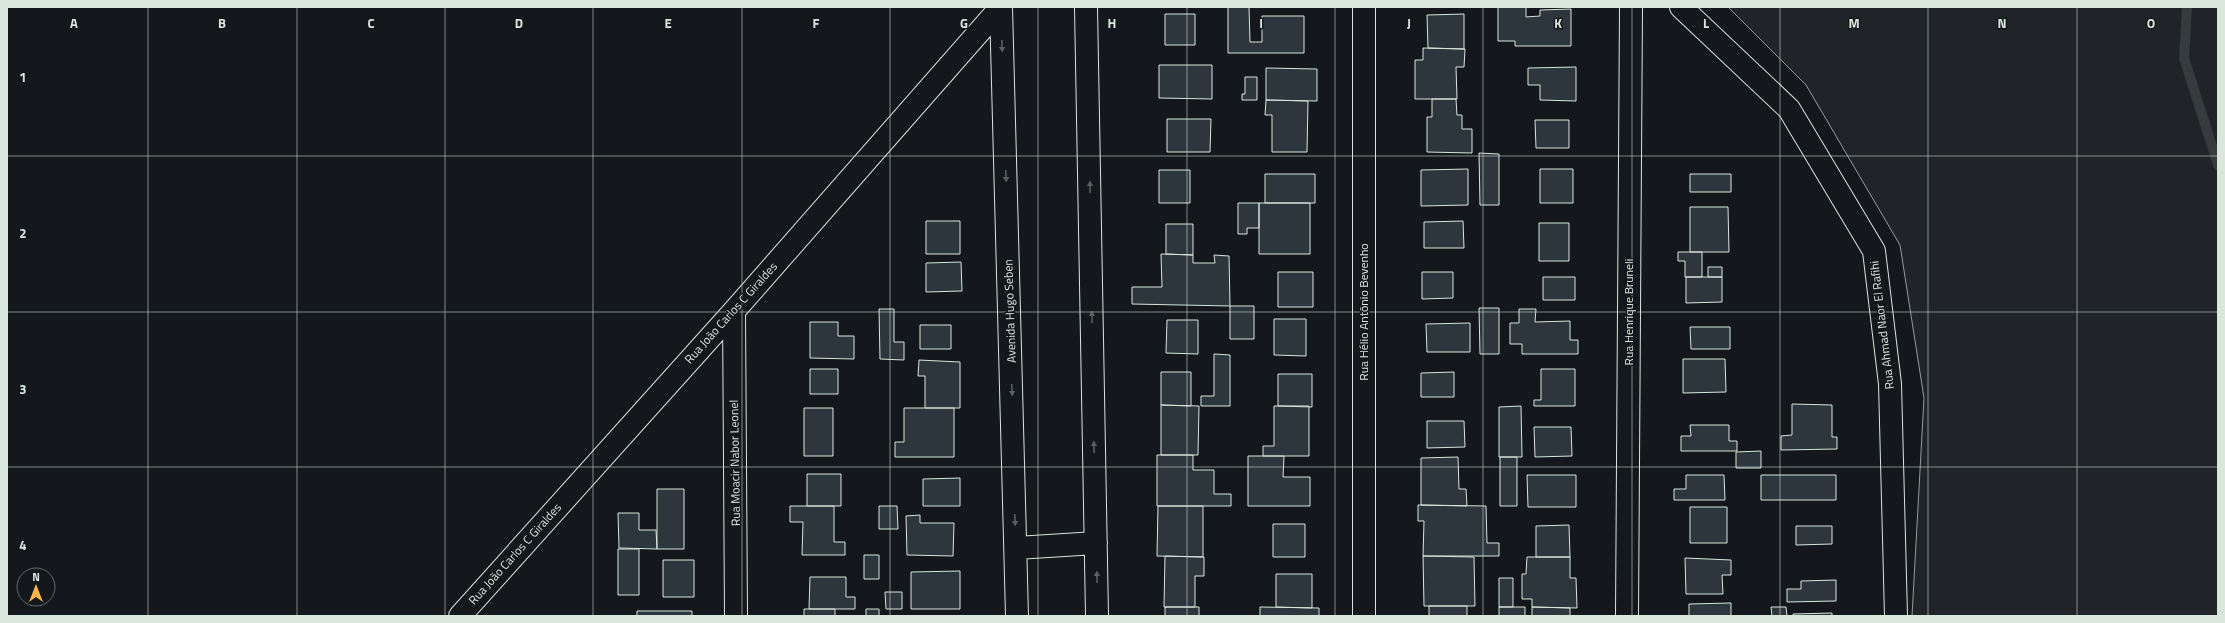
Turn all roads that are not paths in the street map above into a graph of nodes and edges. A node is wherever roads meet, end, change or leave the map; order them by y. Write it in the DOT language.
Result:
graph roads {
  1 [pos="1001,7"];
  2 [pos="1086,7"];
  3 [pos="1364,7"];
  4 [pos="1631,7"];
  5 [pos="1681,7"];
  6 [pos="734,311"];
  7 [pos="1096,543"];
  8 [pos="1016,548"];
  9 [pos="482,592"];
  10 [pos="460,616"];
  11 [pos="482,616"];
  12 [pos="736,616"];
  13 [pos="1017,616"];
  14 [pos="1097,616"];
  15 [pos="1364,616"];
  16 [pos="1627,616"];
  17 [pos="1896,616"];
  1 -- 6 [label="street, Rua João Carlos C Giraldes"];
  1 -- 8 [label="street, Avenida Hugo Seben, one-way"];
  7 -- 2 [label="street, one-way"];
  3 -- 15 [label="street, Rua Hélio Antônio Bevenho"];
  4 -- 16 [label="street, Rua Henrique Bruneli"];
  5 -- 17 [label="street, Rua Ahmad Naor El Rafihi"];
  6 -- 9 [label="street, Rua João Carlos C Giraldes"];
  6 -- 12 [label="street, Rua Moacir Nabor Leonel"];
  7 -- 8 [label="street"];
  14 -- 7 [label="street, one-way"];
  8 -- 13 [label="street, Avenida Hugo Seben"];
  9 -- 10 [label="street, Rua João Carlos C Giraldes"];
  9 -- 11 [label="street"];
}
